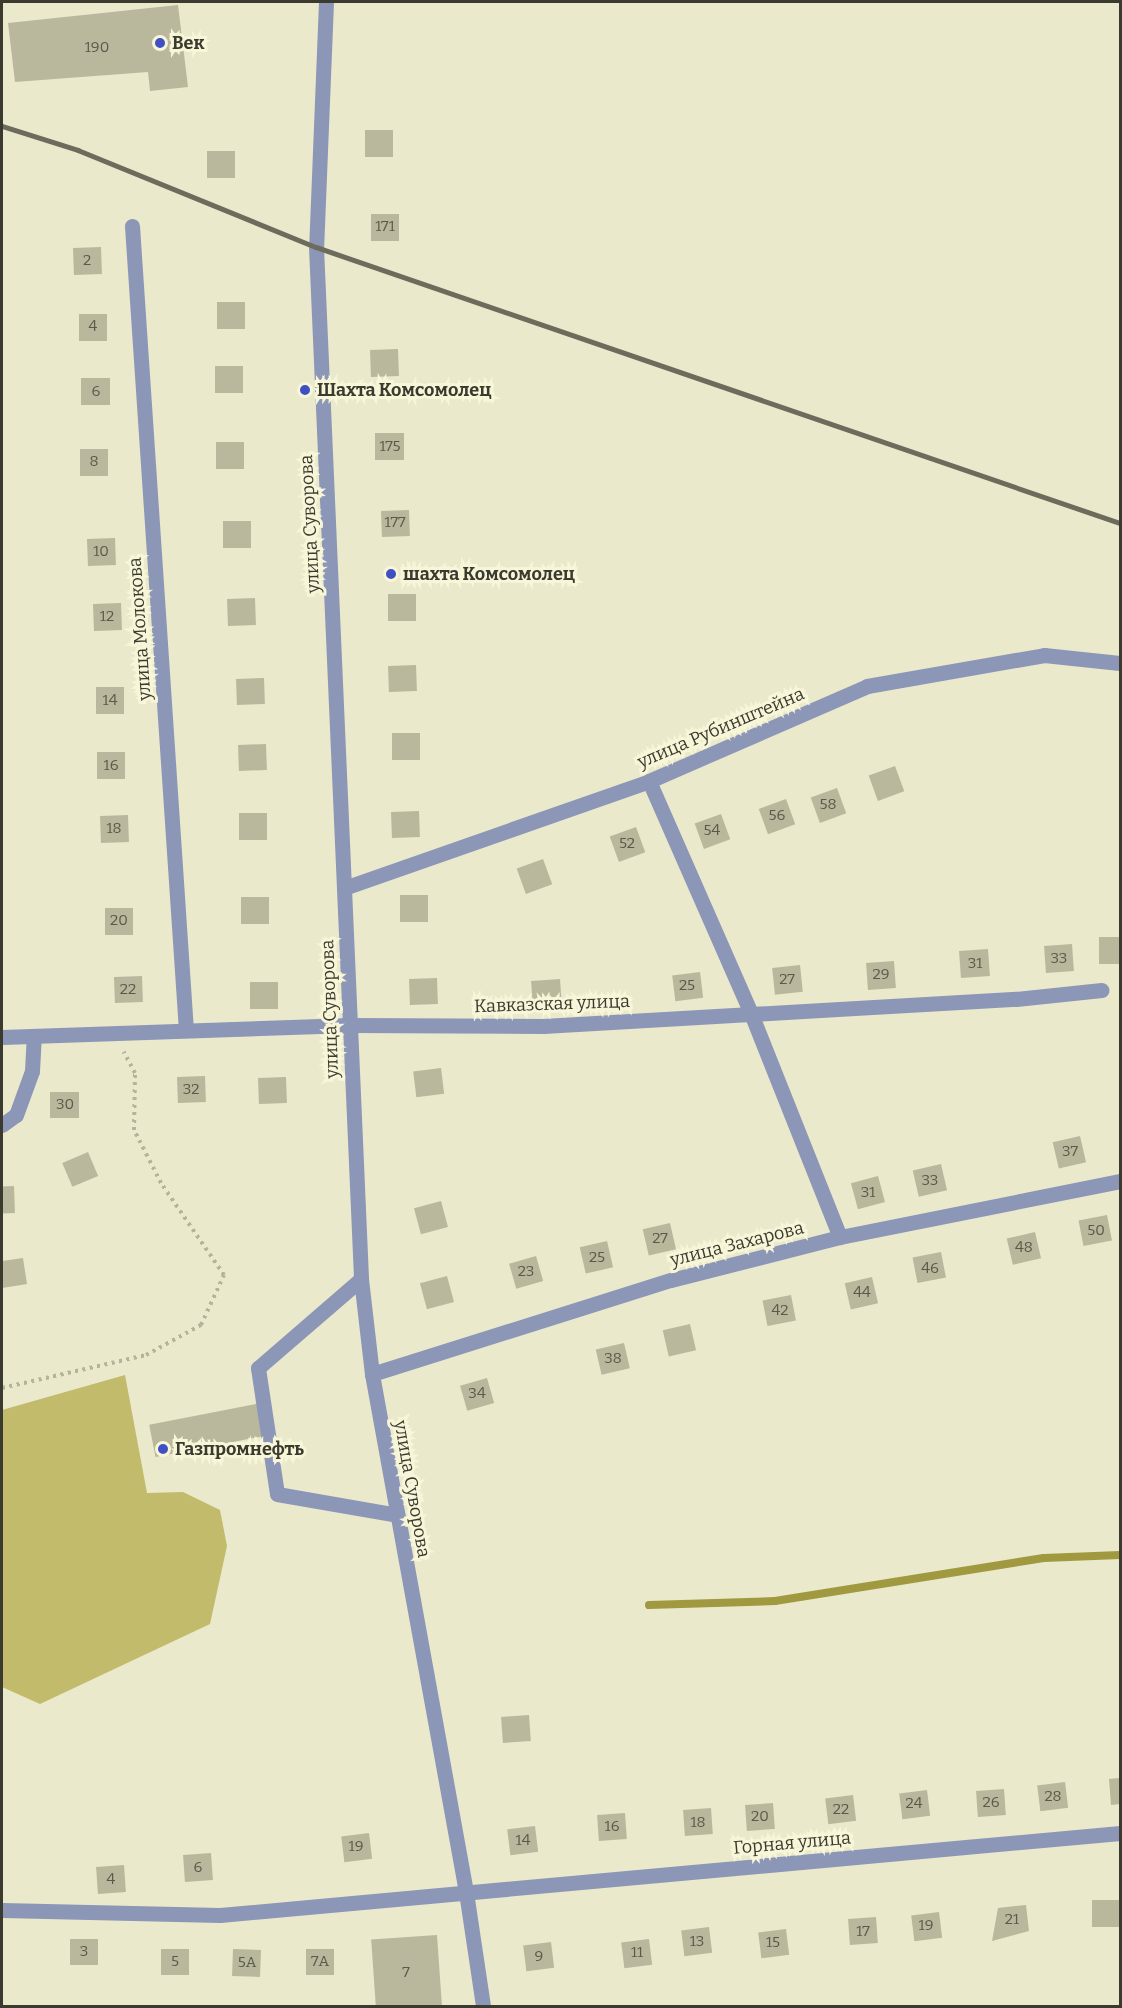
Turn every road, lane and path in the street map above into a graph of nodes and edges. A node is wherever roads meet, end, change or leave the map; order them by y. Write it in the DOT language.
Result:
graph roads {
  1 [pos="326,2"];
  2 [pos="132,226"];
  3 [pos="1120,663"];
  4 [pos="649,781"];
  5 [pos="347,887"];
  6 [pos="1102,990"];
  7 [pos="752,1016"];
  8 [pos="349,1025"];
  9 [pos="186,1030"];
  10 [pos="114,1032"];
  11 [pos="34,1036"];
  12 [pos="2,1037"];
  13 [pos="2,1125"];
  14 [pos="1120,1181"];
  15 [pos="840,1238"];
  16 [pos="361,1279"];
  17 [pos="372,1374"];
  18 [pos="2,1388"];
  19 [pos="397,1515"];
  20 [pos="1120,1833"];
  21 [pos="466,1892"];
  22 [pos="2,1910"];
  23 [pos="483,2007"];
  1 -- 5 [label="street, улица Суворова"];
  2 -- 9 [label="street, улица Молокова"];
  3 -- 4 [label="street, улица Рубинштейна"];
  4 -- 5 [label="street, улица Рубинштейна"];
  4 -- 7 [label="street"];
  5 -- 8 [label="street, улица Суворова"];
  6 -- 7 [label="street, Кавказская улица"];
  7 -- 8 [label="street, Кавказская улица"];
  7 -- 15 [label="street"];
  8 -- 9 [label="street, Кавказская улица"];
  8 -- 16 [label="street, улица Суворова"];
  9 -- 10 [label="street, Кавказская улица"];
  10 -- 11 [label="street, Кавказская улица"];
  10 -- 18 [label="path"];
  11 -- 12 [label="street, Кавказская улица"];
  11 -- 13 [label="street"];
  14 -- 15 [label="street, улица Захарова"];
  15 -- 17 [label="street, улица Захарова"];
  16 -- 17 [label="street, улица Суворова"];
  16 -- 19 [label="street"];
  17 -- 19 [label="street, улица Суворова"];
  19 -- 21 [label="street, улица Суворова"];
  20 -- 21 [label="street, Горная улица"];
  21 -- 22 [label="street, Горная улица"];
  21 -- 23 [label="street, улица Суворова"];
}
